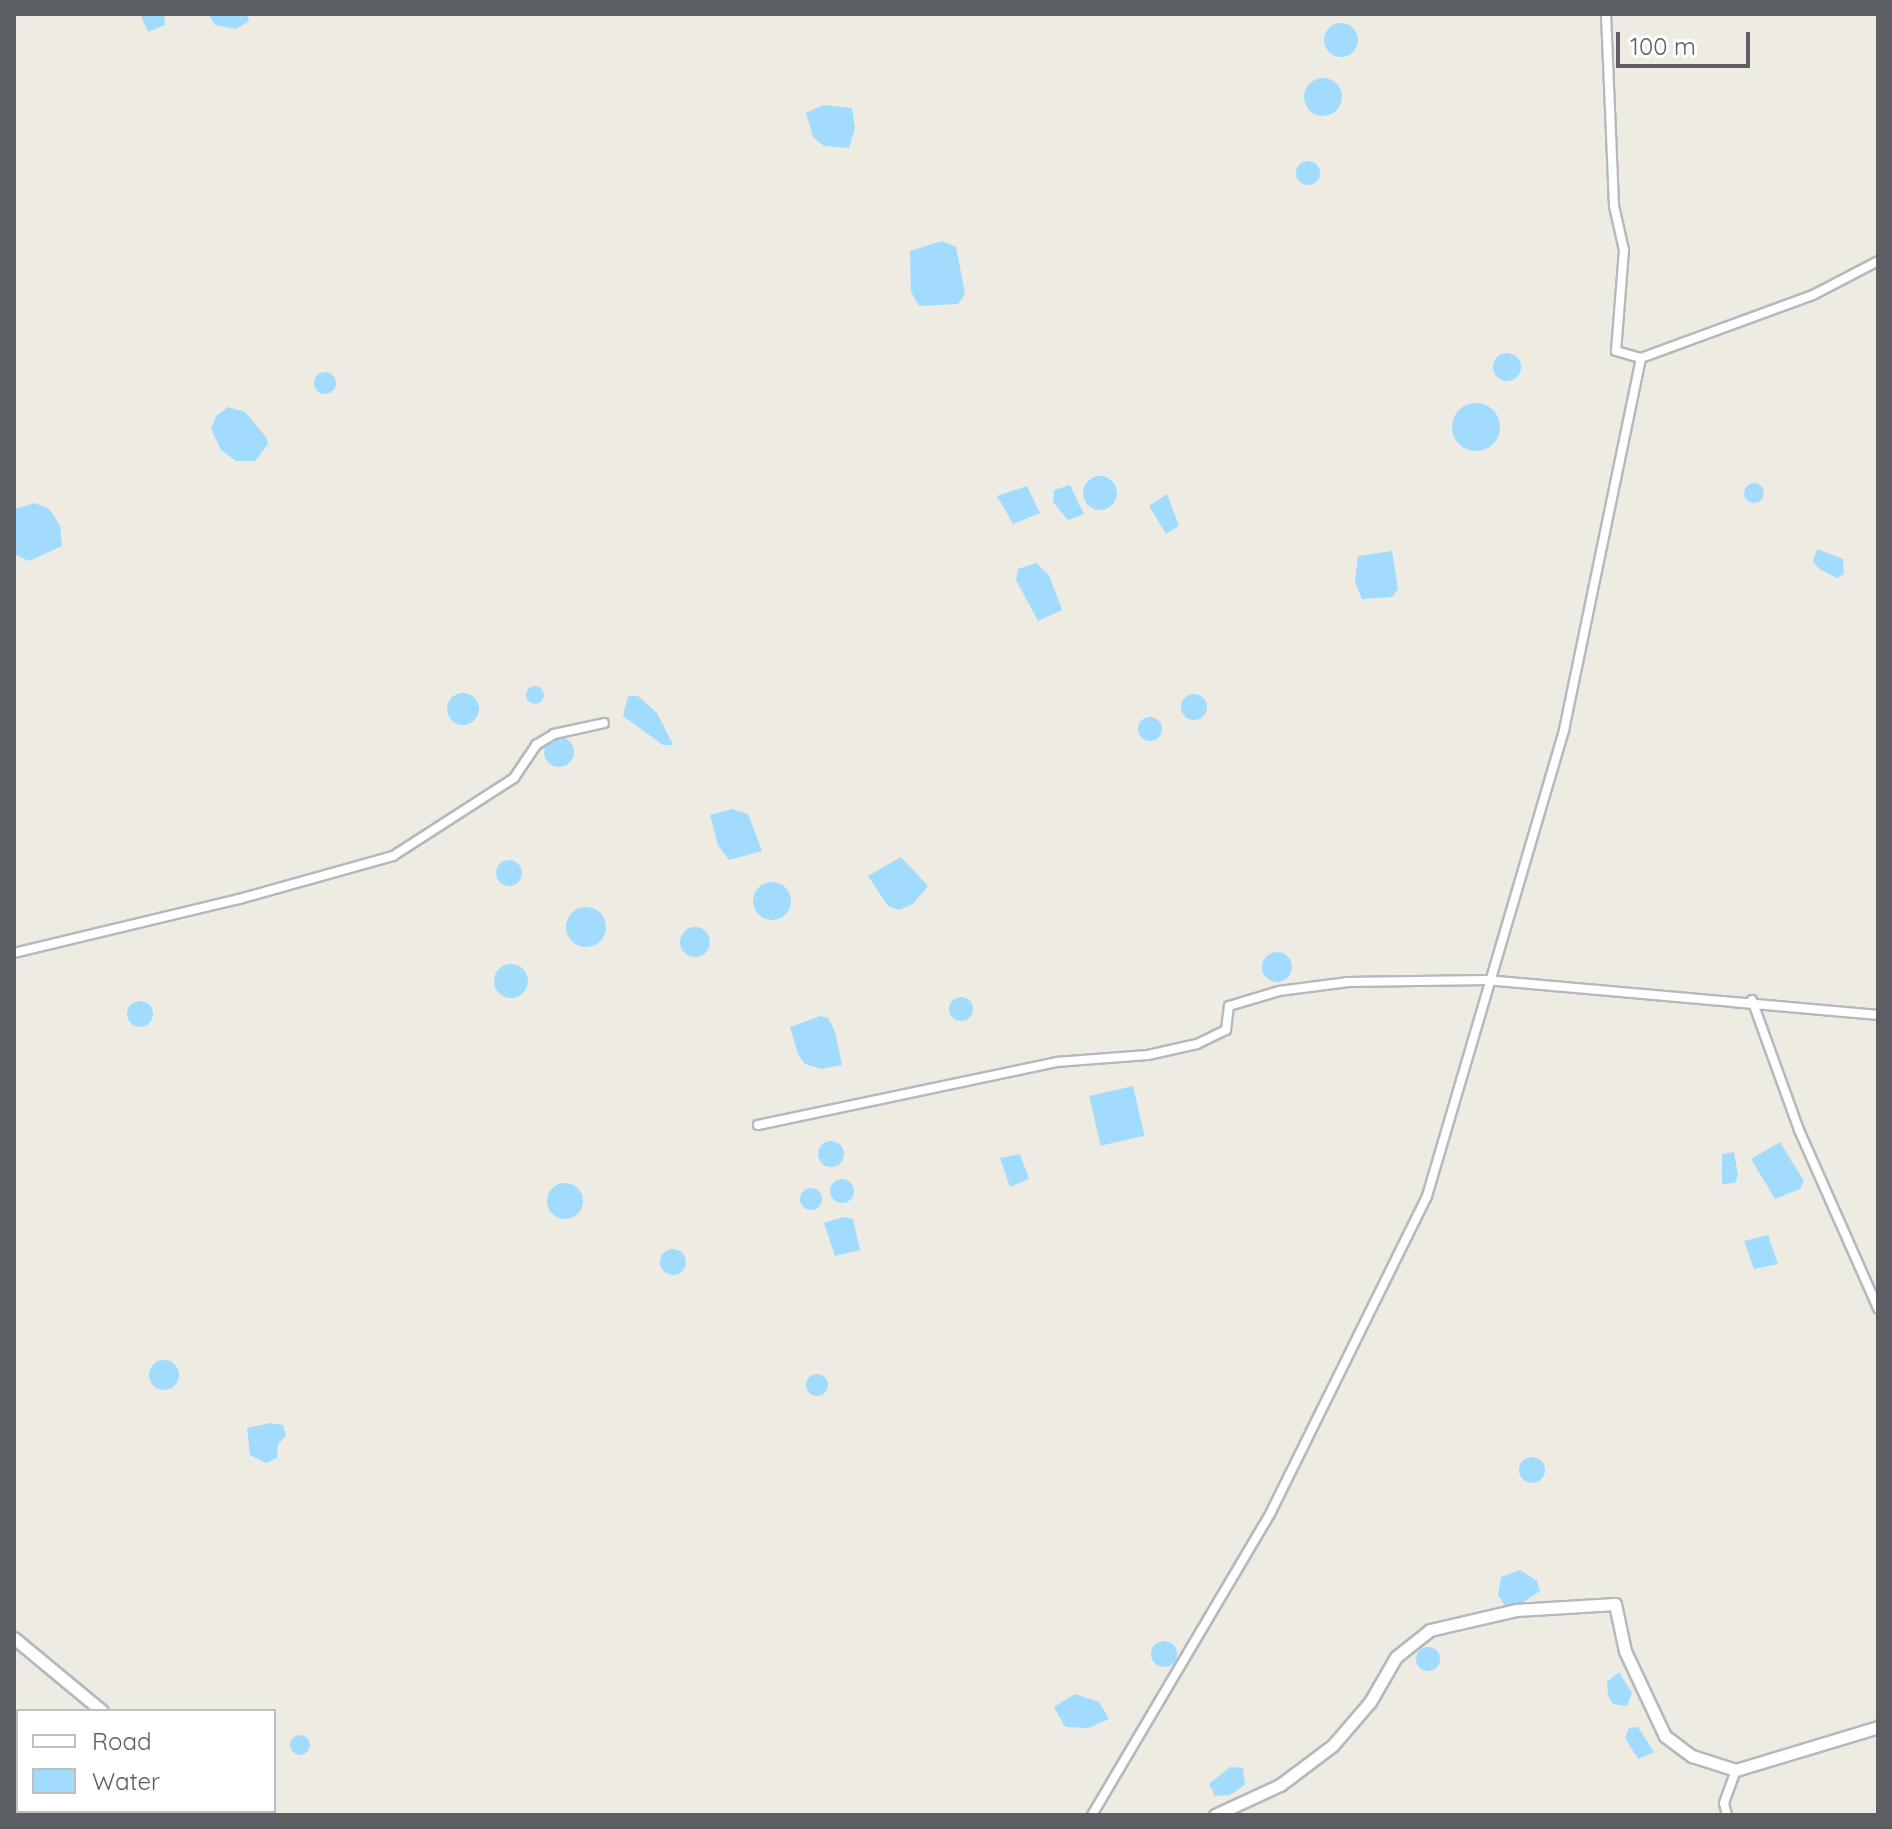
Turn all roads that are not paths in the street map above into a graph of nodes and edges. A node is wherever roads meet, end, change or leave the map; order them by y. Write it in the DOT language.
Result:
graph roads {
  1 [pos="1606,14"];
  2 [pos="1878,261"];
  3 [pos="1641,358"];
  4 [pos="604,723"];
  5 [pos="14,953"];
  6 [pos="1486,980"];
  7 [pos="1752,1000"];
  8 [pos="1878,1015"];
  9 [pos="758,1125"];
  10 [pos="1878,1308"];
  11 [pos="14,1638"];
  12 [pos="100,1709"];
  13 [pos="1878,1727"];
  14 [pos="1736,1770"];
  15 [pos="1092,1815"];
  16 [pos="1215,1815"];
  17 [pos="1727,1815"];
  1 -- 3 [label="street"];
  2 -- 3 [label="street"];
  3 -- 6 [label="street"];
  4 -- 5 [label="street"];
  6 -- 7 [label="street"];
  6 -- 9 [label="street"];
  6 -- 15 [label="street"];
  7 -- 8 [label="street"];
  7 -- 10 [label="street"];
  11 -- 12 [label="main road"];
  13 -- 14 [label="main road"];
  14 -- 16 [label="main road"];
  14 -- 17 [label="street"];
}
